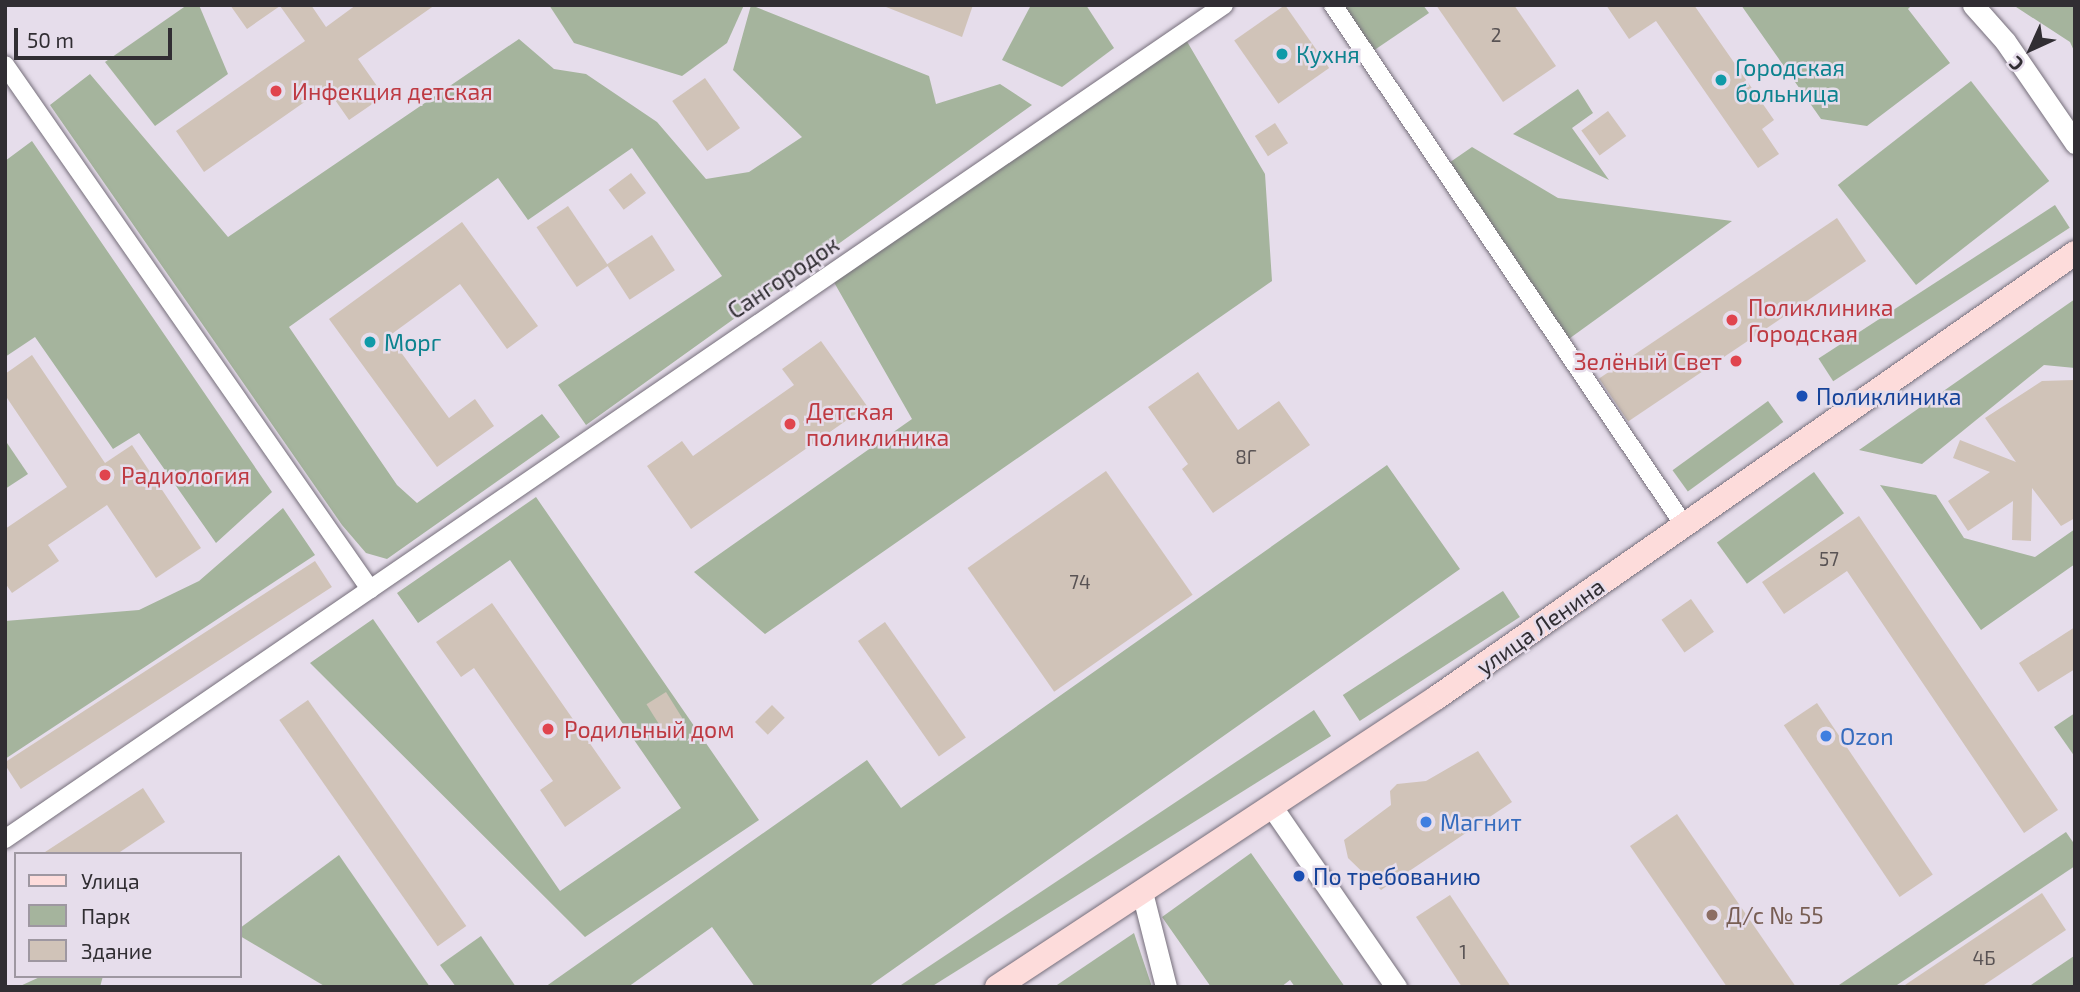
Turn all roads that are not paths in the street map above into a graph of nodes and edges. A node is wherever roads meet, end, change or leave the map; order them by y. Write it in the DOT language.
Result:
graph roads {
  1 [pos="1224,5"];
  2 [pos="1333,5"];
  3 [pos="1973,5"];
  4 [pos="5,65"];
  5 [pos="2075,143"];
  6 [pos="2075,253"];
  7 [pos="1685,525"];
  8 [pos="370,589"];
  9 [pos="1272,807"];
  10 [pos="5,839"];
  11 [pos="1142,892"];
  12 [pos="996,987"];
  13 [pos="1166,987"];
  14 [pos="1396,987"];
  1 -- 8 [label="street, Сангородок"];
  2 -- 7 [label="street"];
  3 -- 5 [label="street"];
  4 -- 8 [label="street"];
  6 -- 7 [label="main road, улица Ленина"];
  7 -- 9 [label="main road, улица Ленина"];
  8 -- 10 [label="street, Сангородок"];
  9 -- 11 [label="main road, улица Ленина"];
  9 -- 14 [label="street"];
  11 -- 12 [label="main road, улица Ленина"];
  11 -- 13 [label="street"];
}
